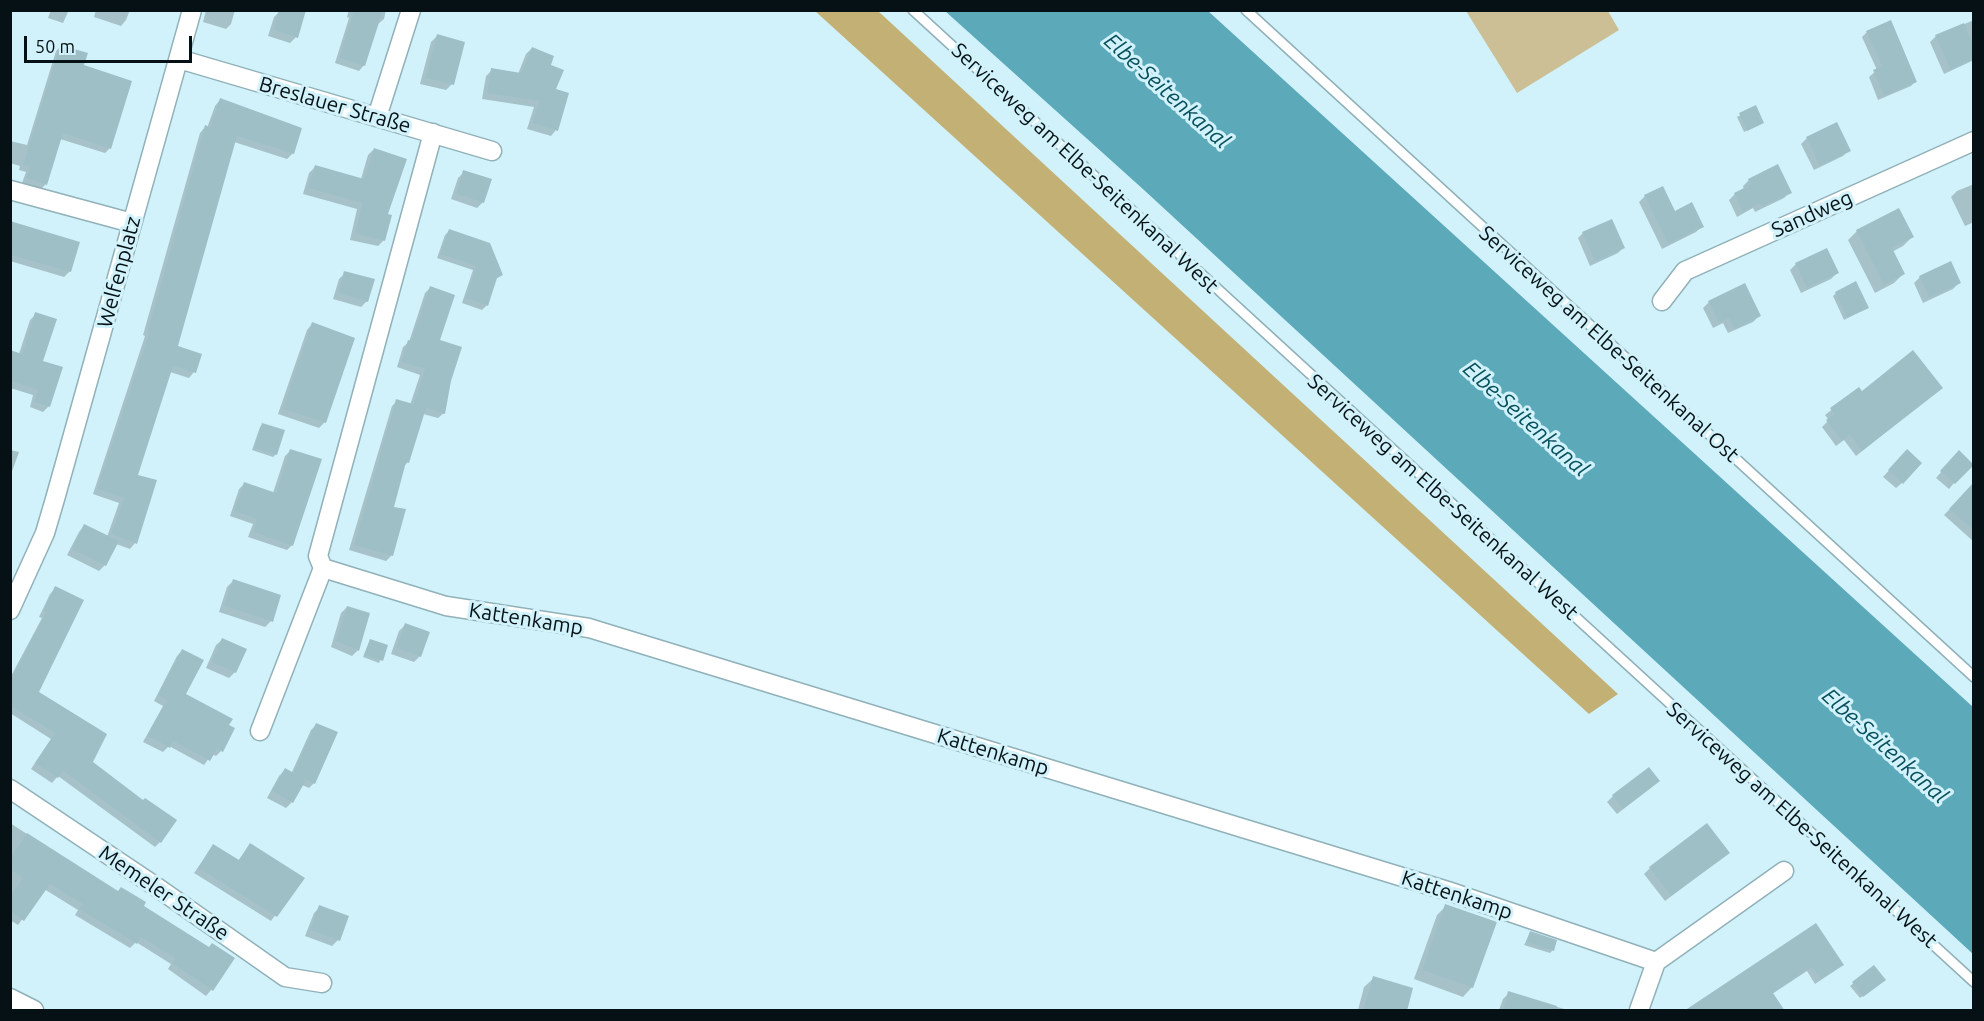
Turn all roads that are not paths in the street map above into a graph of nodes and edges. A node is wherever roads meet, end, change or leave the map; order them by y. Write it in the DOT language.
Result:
graph roads {
  1 [pos="192,10"];
  2 [pos="411,10"];
  3 [pos="913,10"];
  4 [pos="1246,10"];
  5 [pos="179,58"];
  6 [pos="377,117"];
  7 [pos="433,133"];
  8 [pos="1974,141"];
  9 [pos="492,151"];
  10 [pos="10,190"];
  11 [pos="132,223"];
  12 [pos="1662,301"];
  13 [pos="323,568"];
  14 [pos="10,610"];
  15 [pos="1974,677"];
  16 [pos="260,731"];
  17 [pos="10,789"];
  18 [pos="1784,871"];
  19 [pos="1656,962"];
  20 [pos="1974,982"];
  21 [pos="322,983"];
  22 [pos="10,998"];
  23 [pos="34,1011"];
  24 [pos="1640,1011"];
  1 -- 5 [label="street, Welfenplatz"];
  2 -- 6 [label="street"];
  3 -- 20 [label="lane, Serviceweg am Elbe-Seitenkanal West"];
  4 -- 15 [label="lane, Serviceweg am Elbe-Seitenkanal Ost"];
  5 -- 6 [label="street, Breslauer Straße"];
  5 -- 11 [label="street, Welfenplatz"];
  6 -- 7 [label="street, Breslauer Straße"];
  7 -- 9 [label="street, Breslauer Straße"];
  7 -- 13 [label="street"];
  8 -- 12 [label="street, Sandweg"];
  10 -- 11 [label="street"];
  11 -- 14 [label="street, Welfenplatz"];
  13 -- 16 [label="street"];
  13 -- 19 [label="street, Kattenkamp"];
  17 -- 21 [label="street, Memeler Straße"];
  18 -- 19 [label="street"];
  19 -- 24 [label="street"];
  22 -- 23 [label="street"];
}
